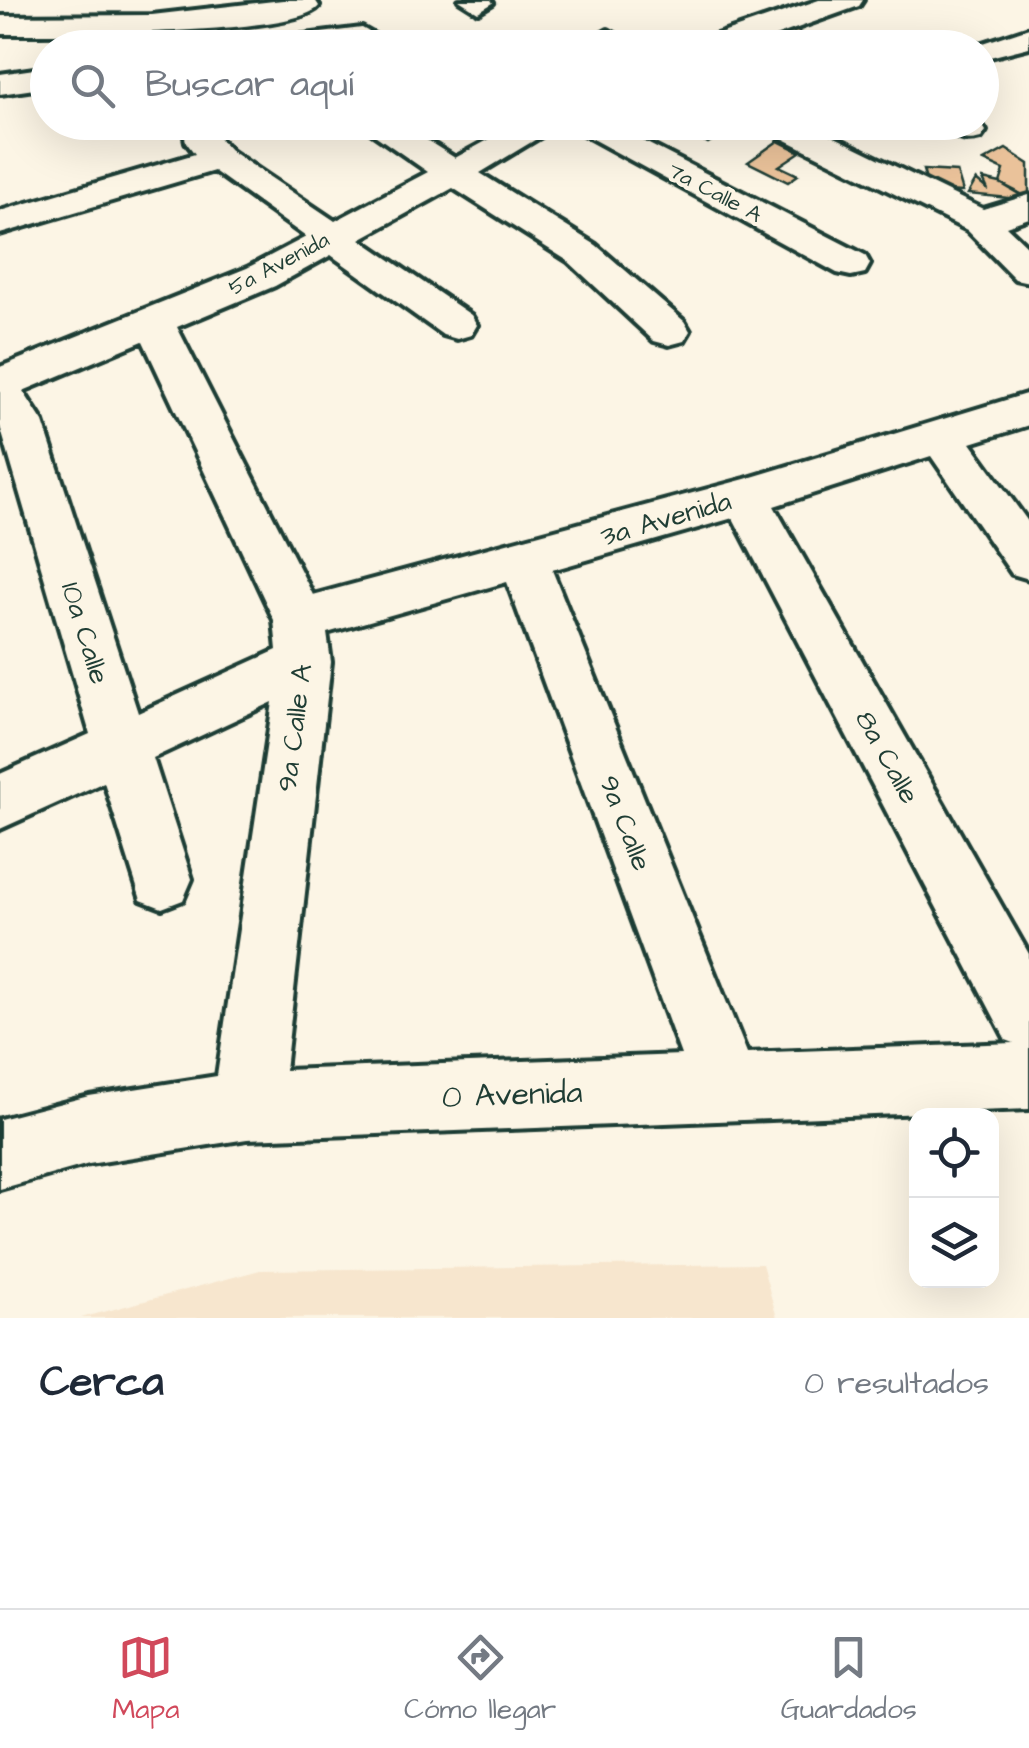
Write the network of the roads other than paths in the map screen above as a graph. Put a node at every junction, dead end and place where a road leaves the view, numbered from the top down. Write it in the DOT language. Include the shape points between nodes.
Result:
graph roads {
  1 [pos="848,0"];
  2 [pos="301,3"];
  3 [pos="144,12"];
  4 [pos="0,26"];
  5 [pos="762,30"];
  6 [pos="1029,37"];
  7 [pos="999,45"];
  8 [pos="30,80"];
  9 [pos="0,84"];
  10 [pos="202,140"];
  11 [pos="402,140"];
  12 [pos="512,140"];
  13 [pos="613,140"];
  14 [pos="813,140"];
  15 [pos="219,158"];
  16 [pos="451,171"];
  17 [pos="1029,206"];
  18 [pos="980,222"];
  19 [pos="0,223"];
  20 [pos="332,236"];
  21 [pos="851,264"];
  22 [pos="1029,270"];
  23 [pos="154,323"];
  24 [pos="457,325"];
  25 [pos="669,331"];
  26 [pos="0,387"];
  27 [pos="1029,409"];
  28 [pos="941,436"];
  29 [pos="744,496"];
  30 [pos="523,558"];
  31 [pos="1029,560"];
  32 [pos="303,641"];
  33 [pos="119,746"];
  34 [pos="0,802"];
  35 [pos="162,879"];
  36 [pos="1029,1017"];
  37 [pos="1029,1076"];
  38 [pos="726,1088"];
  39 [pos="246,1105"];
  40 [pos="0,1154"];
  1 -- 5 [label="street"];
  2 -- 3 [label="street" via="297,10"];
  3 -- 4 [label="street"];
  6 -- 7 [label="street"];
  8 -- 9 [label="street"];
  10 -- 15 [label="street"];
  11 -- 16 [label="street"];
  12 -- 16 [label="street, 5a Avenida"];
  13 -- 21 [label="street, 7a Calle A"];
  14 -- 18 [label="street"];
  15 -- 19 [label="street"];
  15 -- 20 [label="street"];
  16 -- 20 [label="street, 5a Avenida"];
  16 -- 25 [label="street" via="582,253"];
  17 -- 18 [label="street"];
  18 -- 22 [label="street"];
  20 -- 23 [label="street, 5a Avenida"];
  20 -- 24 [label="street"];
  23 -- 26 [label="street, 5a Avenida"];
  23 -- 32 [label="street"];
  26 -- 33 [label="street, 10a Calle" via="21,422"];
  27 -- 28 [label="street, 3a Avenida"];
  28 -- 29 [label="street, 3a Avenida"];
  28 -- 31 [label="street"];
  29 -- 30 [label="street, 3a Avenida"];
  29 -- 36 [label="street, 8a Calle"];
  30 -- 32 [label="street, 3a Avenida"];
  30 -- 38 [label="street, 9a Calle"];
  32 -- 33 [label="street, 3a Avenida"];
  32 -- 39 [label="street, 9a Calle A"];
  33 -- 34 [label="street, 3a Avenida"];
  33 -- 35 [label="street, 10a Calle"];
  37 -- 38 [label="street, 0 Avenida"];
  38 -- 39 [label="street, 0 Avenida"];
  39 -- 40 [label="street, 0 Avenida" via="89,1130"];
}
